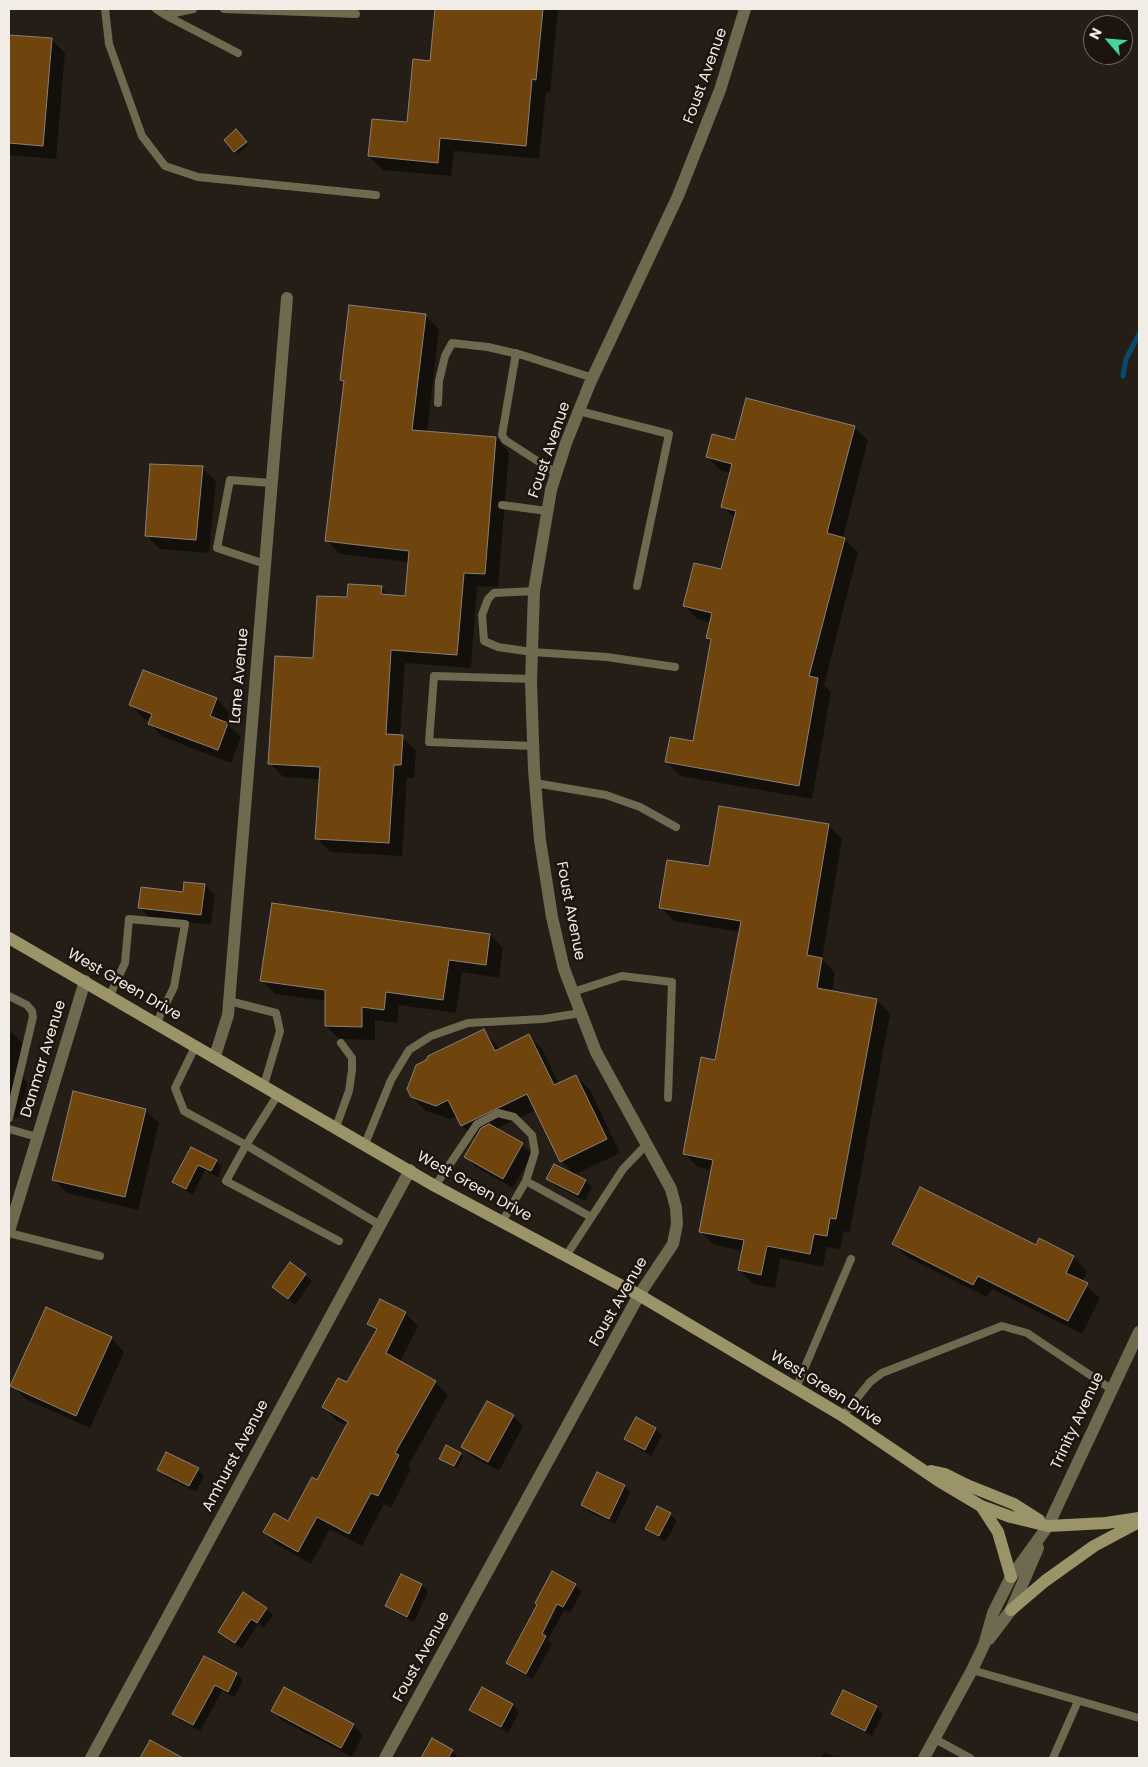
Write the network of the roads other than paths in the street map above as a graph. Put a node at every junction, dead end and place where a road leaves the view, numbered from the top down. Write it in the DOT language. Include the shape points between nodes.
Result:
graph roads {
  1 [pos="105,9"];
  2 [pos="156,9"];
  3 [pos="193,9"];
  4 [pos="224,9"];
  5 [pos="745,9"];
  6 [pos="356,14"];
  7 [pos="165,15"];
  8 [pos="238,53"];
  9 [pos="376,195"];
  10 [pos="287,298"];
  11 [pos="516,353"];
  12 [pos="593,378"];
  13 [pos="438,404"];
  14 [pos="579,411"];
  15 [pos="556,473"];
  16 [pos="272,483"];
  17 [pos="502,505"];
  18 [pos="547,511"];
  19 [pos="265,564"];
  20 [pos="637,586"];
  21 [pos="534,591"];
  22 [pos="532,652"];
  23 [pos="675,667"];
  24 [pos="532,678"];
  25 [pos="533,746"];
  26 [pos="535,783"];
  27 [pos="676,827"];
  28 [pos="9,938"];
  29 [pos="85,981"];
  30 [pos="573,992"];
  31 [pos="110,995"];
  32 [pos="9,996"];
  33 [pos="229,1001"];
  34 [pos="581,1013"];
  35 [pos="157,1022"];
  36 [pos="341,1043"];
  37 [pos="196,1045"];
  38 [pos="215,1056"];
  39 [pos="264,1084"];
  40 [pos="279,1093"];
  41 [pos="668,1098"];
  42 [pos="9,1118"];
  43 [pos="336,1127"];
  44 [pos="9,1129"];
  45 [pos="37,1137"];
  46 [pos="365,1144"];
  47 [pos="647,1144"];
  48 [pos="246,1145"];
  49 [pos="410,1170"];
  50 [pos="526,1181"];
  51 [pos="435,1186"];
  52 [pos="13,1207"];
  53 [pos="591,1217"];
  54 [pos="502,1222"];
  55 [pos="380,1225"];
  56 [pos="9,1232"];
  57 [pos="338,1241"];
  58 [pos="100,1256"];
  59 [pos="566,1256"];
  60 [pos="851,1259"];
  61 [pos="639,1295"];
  62 [pos="1139,1332"];
  63 [pos="796,1388"];
  64 [pos="1111,1389"];
  65 [pos="842,1416"];
  66 [pos="922,1469"];
  67 [pos="981,1506"];
  68 [pos="1139,1518"];
  69 [pos="1139,1522"];
  70 [pos="1048,1526"];
  71 [pos="1011,1577"];
  72 [pos="1011,1610"];
  73 [pos="984,1645"];
  74 [pos="972,1670"];
  75 [pos="1078,1701"];
  76 [pos="1139,1718"];
  77 [pos="935,1739"];
  78 [pos="91,1758"];
  79 [pos="385,1758"];
  80 [pos="924,1758"];
  81 [pos="970,1758"];
  82 [pos="1053,1758"];
  1 -- 9 [label="lane" via="109,44 142,136 165,166 198,177"];
  2 -- 7 [label="lane"];
  3 -- 7 [label="lane"];
  4 -- 6 [label="lane"];
  5 -- 12 [label="street, Foust Avenue" via="720,90 678,196"];
  7 -- 8 [label="lane"];
  10 -- 16 [label="street, Lane Avenue"];
  11 -- 12 [label="lane"];
  11 -- 13 [label="lane" via="452,343 441,373"];
  11 -- 15 [label="lane" via="502,435"];
  12 -- 14 [label="street, Foust Avenue"];
  14 -- 15 [label="street, Foust Avenue"];
  14 -- 20 [label="lane" via="669,434"];
  15 -- 18 [label="street, Foust Avenue"];
  16 -- 19 [label="street, Lane Avenue"];
  16 -- 19 [label="lane" via="230,480 217,548"];
  17 -- 18 [label="lane"];
  18 -- 21 [label="street, Foust Avenue"];
  19 -- 33 [label="street, Lane Avenue"];
  21 -- 22 [label="street, Foust Avenue"];
  21 -- 22 [label="lane" via="494,593 482,615 484,641 498,647"];
  22 -- 23 [label="lane" via="607,657"];
  22 -- 24 [label="street, Foust Avenue"];
  24 -- 25 [label="street, Foust Avenue"];
  24 -- 25 [label="lane" via="434,676 429,742"];
  25 -- 26 [label="street, Foust Avenue"];
  26 -- 27 [label="lane" via="606,794 640,807"];
  26 -- 30 [label="street, Foust Avenue" via="552,917"];
  28 -- 29 [label="main road, West Green Drive"];
  29 -- 31 [label="main road, West Green Drive"];
  29 -- 45 [label="street, Danmar Avenue"];
  30 -- 34 [label="street, Foust Avenue"];
  30 -- 41 [label="lane" via="622,976 672,982"];
  31 -- 35 [label="main road, West Green Drive"];
  31 -- 35 [label="lane" via="124,963 130,919 184,924 174,987"];
  32 -- 42 [label="lane" via="27,1005 33,1017"];
  33 -- 38 [label="street, Lane Avenue"];
  33 -- 39 [label="lane" via="276,1013 280,1032"];
  34 -- 46 [label="lane" via="543,1019 468,1023 431,1036 408,1050 390,1080"];
  34 -- 47 [label="street, Foust Avenue" via="596,1052"];
  35 -- 37 [label="main road, West Green Drive"];
  36 -- 43 [label="lane" via="352,1058 352,1070 349,1090"];
  37 -- 38 [label="main road, West Green Drive"];
  37 -- 48 [label="lane" via="175,1088 184,1111"];
  38 -- 39 [label="main road, West Green Drive"];
  39 -- 40 [label="main road, West Green Drive"];
  40 -- 43 [label="main road, West Green Drive"];
  40 -- 48 [label="lane"];
  43 -- 46 [label="main road, West Green Drive"];
  44 -- 45 [label="lane"];
  45 -- 52 [label="street, Danmar Avenue"];
  46 -- 49 [label="main road, West Green Drive"];
  47 -- 53 [label="lane" via="623,1169"];
  47 -- 61 [label="street, Foust Avenue" via="671,1188 677,1224 673,1244"];
  48 -- 55 [label="lane"];
  48 -- 57 [label="lane" via="226,1181"];
  49 -- 51 [label="main road, West Green Drive"];
  49 -- 55 [label="street, Amhurst Avenue"];
  50 -- 51 [label="lane" via="535,1152 532,1135 514,1117 498,1113 477,1124"];
  50 -- 53 [label="lane"];
  50 -- 54 [label="lane"];
  51 -- 54 [label="main road, West Green Drive"];
  52 -- 56 [label="street, Danmar Avenue"];
  53 -- 59 [label="lane"];
  54 -- 59 [label="main road, West Green Drive"];
  55 -- 78 [label="street, Amhurst Avenue"];
  56 -- 58 [label="lane"];
  59 -- 61 [label="main road, West Green Drive"];
  60 -- 63 [label="lane"];
  61 -- 63 [label="main road, West Green Drive"];
  61 -- 79 [label="street, Foust Avenue"];
  62 -- 64 [label="street, Trinity Avenue"];
  63 -- 65 [label="main road, West Green Drive"];
  64 -- 65 [label="lane" via="1027,1333 1002,1326 882,1373 870,1382"];
  64 -- 70 [label="street, Trinity Avenue"];
  65 -- 66 [label="main road, West Green Drive"];
  66 -- 67 [label="main road, West Green Drive"];
  66 -- 70 [label="main road, West Green Drive" via="945,1474 1014,1504"];
  67 -- 70 [label="main road, West Green Drive"];
  67 -- 71 [label="main road" via="998,1532"];
  68 -- 70 [label="main road, West Green Drive"];
  69 -- 72 [label="main road" via="1094,1546"];
  70 -- 71 [label="street, Trinity Avenue"];
  70 -- 72 [label="street, Trinity Avenue"];
  71 -- 73 [label="street, Trinity Avenue" via="993,1612"];
  72 -- 73 [label="street, Trinity Avenue"];
  73 -- 74 [label="street, Trinity Avenue"];
  74 -- 75 [label="lane"];
  74 -- 77 [label="street, Trinity Avenue"];
  75 -- 76 [label="lane"];
  75 -- 82 [label="lane"];
  77 -- 80 [label="street, Trinity Avenue"];
  77 -- 81 [label="lane"];
}
